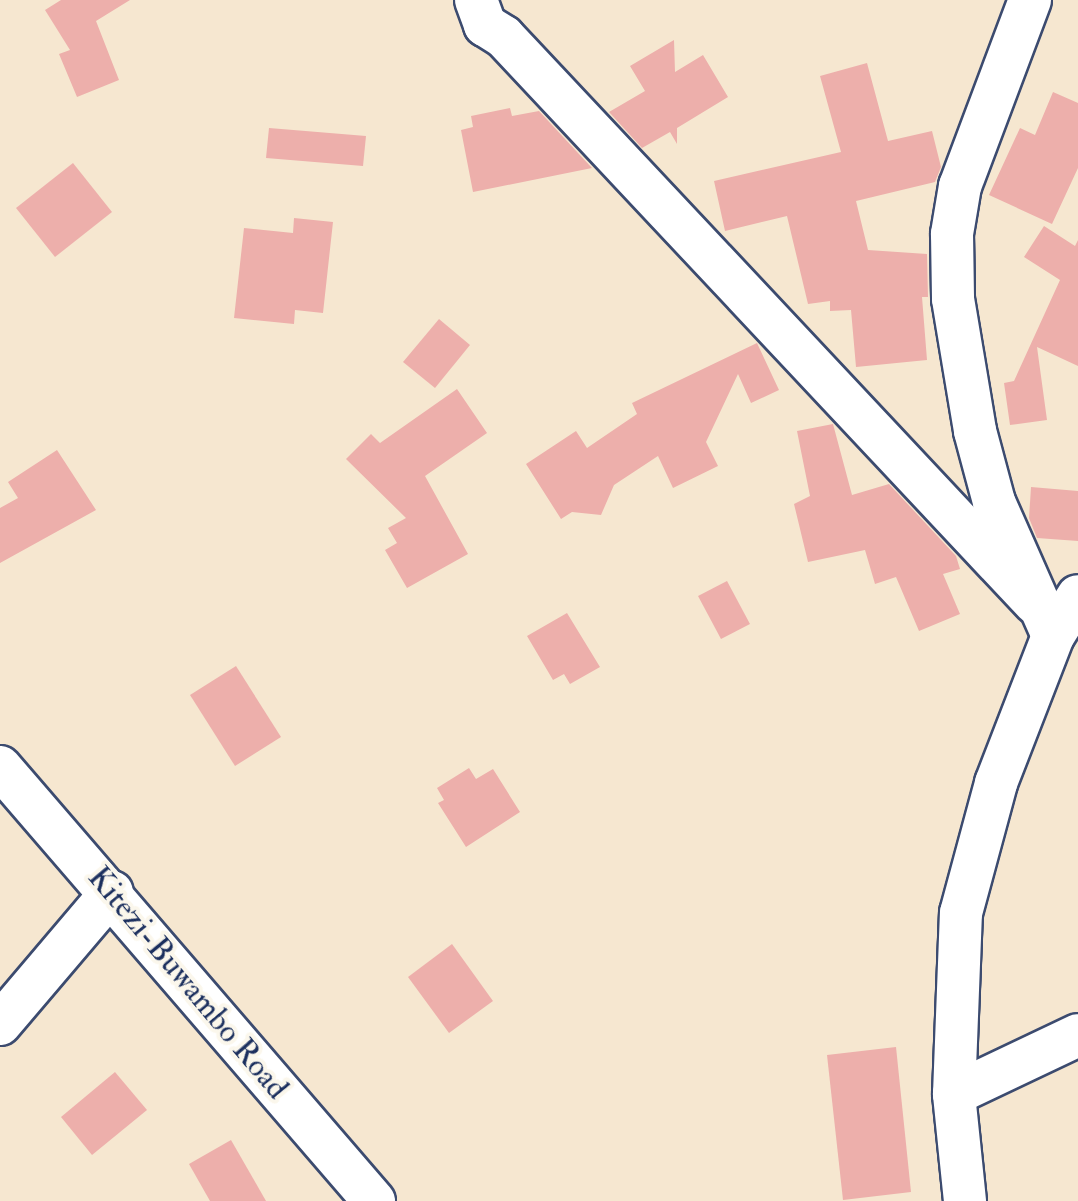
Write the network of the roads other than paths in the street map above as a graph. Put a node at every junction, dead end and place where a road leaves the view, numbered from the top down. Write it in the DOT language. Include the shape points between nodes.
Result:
graph roads {
  1 [pos="476,0"];
  2 [pos="1030,0"];
  3 [pos="1078,596"];
  4 [pos="1044,619"];
  5 [pos="0,767"];
  6 [pos="112,892"];
  7 [pos="0,1024"];
  8 [pos="1078,1035"];
  9 [pos="954,1094"];
  10 [pos="374,1201"];
  11 [pos="965,1201"];
  1 -- 4 [label="street" via="485,25 504,37"];
  2 -- 4 [label="street" via="973,138 952,234 954,299 975,431 994,502"];
  3 -- 4 [label="street"];
  4 -- 9 [label="street" via="961,913"];
  5 -- 6 [label="street, Kitezi-Buwambo Road"];
  6 -- 7 [label="street"];
  6 -- 10 [label="street, Kitezi-Buwambo Road"];
  8 -- 9 [label="street"];
  9 -- 11 [label="street"];
}
